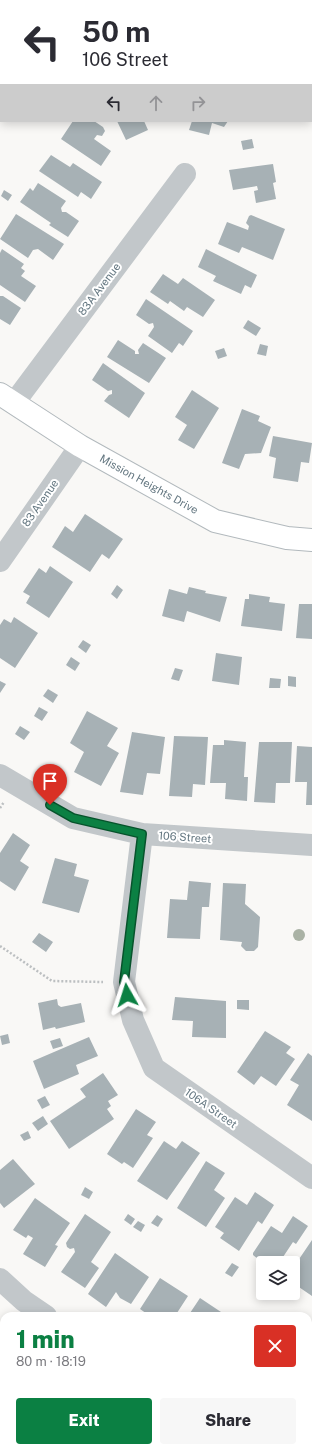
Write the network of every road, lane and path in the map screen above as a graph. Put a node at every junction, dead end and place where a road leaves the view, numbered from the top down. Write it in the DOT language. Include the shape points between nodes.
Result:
graph roads {
  1 [pos="185,174"];
  2 [pos="7,399"];
  3 [pos="80,446"];
  4 [pos="312,540"];
  5 [pos="0,561"];
  6 [pos="0,775"];
  7 [pos="142,834"];
  8 [pos="312,845"];
  9 [pos="0,946"];
  10 [pos="124,982"];
  11 [pos="312,1178"];
  12 [pos="0,1279"];
  13 [pos="40,1312"];
  1 -- 2 [label="street, 83A Avenue"];
  2 -- 3 [label="street, Mission Heights Drive"];
  3 -- 4 [label="street, Mission Heights Drive" via="215,521 287,538"];
  3 -- 5 [label="street, 83 Avenue"];
  6 -- 7 [label="street, 106 Street" via="73,818"];
  7 -- 8 [label="street, 106 Street"];
  7 -- 10 [label="street"];
  9 -- 10 [label="path" via="52,981"];
  10 -- 11 [label="street, 106A Street" via="133,1020 154,1068"];
  12 -- 13 [label="street"];
}
